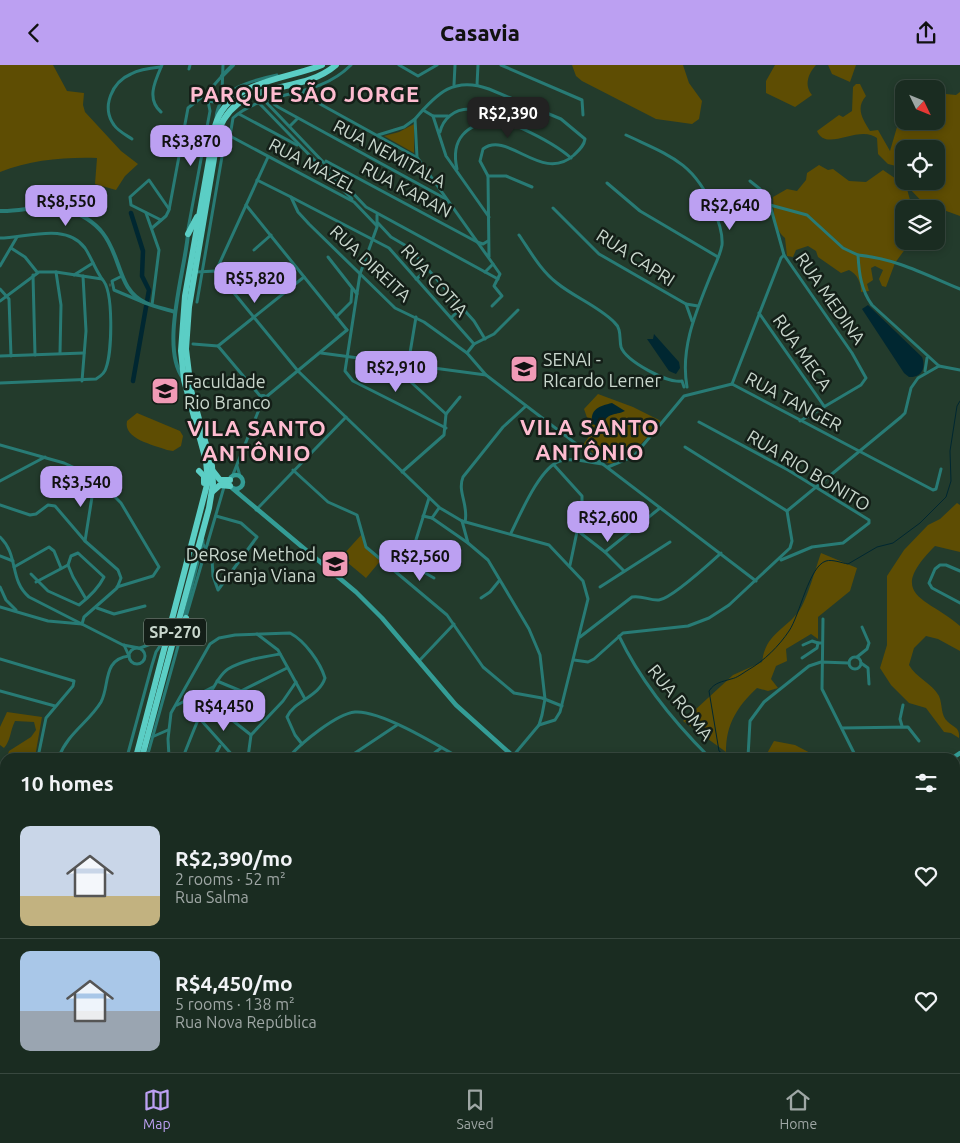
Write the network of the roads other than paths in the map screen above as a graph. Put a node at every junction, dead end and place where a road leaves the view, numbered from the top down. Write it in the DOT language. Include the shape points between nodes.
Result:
graph roads {
  1 [pos="223,65"];
  2 [pos="234,65"];
  3 [pos="322,65"];
  4 [pos="336,65"];
  5 [pos="351,65"];
  6 [pos="399,65"];
  7 [pos="438,65"];
  8 [pos="455,65"];
  9 [pos="478,65"];
  10 [pos="501,65"];
  11 [pos="162,66"];
  12 [pos="315,68"];
  13 [pos="222,76"];
  14 [pos="310,78"];
  15 [pos="293,84"];
  16 [pos="454,85"];
  17 [pos="477,85"];
  18 [pos="304,92"];
  19 [pos="204,96"];
  20 [pos="223,96"];
  21 [pos="274,99"];
  22 [pos="208,101"];
  23 [pos="265,101"];
  24 [pos="218,102"];
  25 [pos="259,103"];
  26 [pos="422,110"];
  27 [pos="161,112"];
  28 [pos="238,114"];
  29 [pos="583,115"];
  30 [pos="433,116"];
  31 [pos="449,116"];
  32 [pos="297,119"];
  33 [pos="416,119"];
  34 [pos="495,119"];
  35 [pos="216,121"];
  36 [pos="290,126"];
  37 [pos="287,133"];
  38 [pos="440,133"];
  39 [pos="230,135"];
  40 [pos="378,135"];
  41 [pos="626,135"];
  42 [pos="284,138"];
  43 [pos="132,139"];
  44 [pos="300,146"];
  45 [pos="268,157"];
  46 [pos="417,157"];
  47 [pos="571,158"];
  48 [pos="323,160"];
  49 [pos="342,169"];
  50 [pos="457,172"];
  51 [pos="488,176"];
  52 [pos="337,177"];
  53 [pos="257,180"];
  54 [pos="750,181"];
  55 [pos="607,183"];
  56 [pos="341,187"];
  57 [pos="438,187"];
  58 [pos="532,187"];
  59 [pos="336,192"];
  60 [pos="434,192"];
  61 [pos="291,197"];
  62 [pos="447,199"];
  63 [pos="354,202"];
  64 [pos="246,205"];
  65 [pos="770,205"];
  66 [pos="553,208"];
  67 [pos="170,210"];
  68 [pos="0,211"];
  69 [pos="200,212"];
  70 [pos="145,213"];
  71 [pos="377,215"];
  72 [pos="489,217"];
  73 [pos="384,218"];
  74 [pos="161,220"];
  75 [pos="379,225"];
  76 [pos="467,227"];
  77 [pos="152,228"];
  78 [pos="188,234"];
  79 [pos="462,234"];
  80 [pos="271,235"];
  81 [pos="519,235"];
  82 [pos="17,237"];
  83 [pos="0,238"];
  84 [pos="371,239"];
  85 [pos="489,241"];
  86 [pos="477,243"];
  87 [pos="11,248"];
  88 [pos="254,250"];
  89 [pos="784,255"];
  90 [pos="858,255"];
  91 [pos="328,257"];
  92 [pos="489,257"];
  93 [pos="718,257"];
  94 [pos="93,263"];
  95 [pos="493,263"];
  96 [pos="0,266"];
  97 [pos="428,270"];
  98 [pos="198,271"];
  99 [pos="216,271"];
  100 [pos="37,272"];
  101 [pos="56,272"];
  102 [pos="485,272"];
  103 [pos="360,274"];
  104 [pos="33,275"];
  105 [pos="74,275"];
  106 [pos="83,277"];
  107 [pos="123,277"];
  108 [pos="304,277"];
  109 [pos="416,279"];
  110 [pos="498,279"];
  111 [pos="108,283"];
  112 [pos="352,288"];
  113 [pos="0,289"];
  114 [pos="960,289"];
  115 [pos="130,290"];
  116 [pos="357,294"];
  117 [pos="7,295"];
  118 [pos="124,296"];
  119 [pos="0,301"];
  120 [pos="197,302"];
  121 [pos="148,304"];
  122 [pos="686,305"];
  123 [pos="492,306"];
  124 [pos="698,306"];
  125 [pos="462,307"];
  126 [pos="518,310"];
  127 [pos="176,311"];
  128 [pos="759,312"];
  129 [pos="254,317"];
  130 [pos="336,317"];
  131 [pos="416,317"];
  132 [pos="450,318"];
  133 [pos="692,321"];
  134 [pos="352,326"];
  135 [pos="346,331"];
  136 [pos="350,336"];
  137 [pos="485,339"];
  138 [pos="193,344"];
  139 [pos="474,344"];
  140 [pos="218,346"];
  141 [pos="84,353"];
  142 [pos="321,353"];
  143 [pos="467,353"];
  144 [pos="60,354"];
  145 [pos="35,355"];
  146 [pos="0,356"];
  147 [pos="11,356"];
  148 [pos="346,356"];
  149 [pos="927,357"];
  150 [pos="388,361"];
  151 [pos="408,365"];
  152 [pos="939,367"];
  153 [pos="298,371"];
  154 [pos="960,371"];
  155 [pos="924,373"];
  156 [pos="486,375"];
  157 [pos="184,380"];
  158 [pos="82,381"];
  159 [pos="0,383"];
  160 [pos="732,384"];
  161 [pos="686,391"];
  162 [pos="261,397"];
  163 [pos="266,397"];
  164 [pos="460,397"];
  165 [pos="262,402"];
  166 [pos="526,405"];
  167 [pos="824,407"];
  168 [pos="446,414"];
  169 [pos="346,417"];
  170 [pos="800,421"];
  171 [pos="699,422"];
  172 [pos="446,428"];
  173 [pos="200,441"];
  174 [pos="0,445"];
  175 [pos="685,447"];
  176 [pos="860,452"];
  177 [pos="45,457"];
  178 [pos="554,465"];
  179 [pos="237,466"];
  180 [pos="605,466"];
  181 [pos="941,469"];
  182 [pos="294,470"];
  183 [pos="213,471"];
  184 [pos="402,472"];
  185 [pos="240,476"];
  186 [pos="95,477"];
  187 [pos="0,481"];
  188 [pos="230,483"];
  189 [pos="240,487"];
  190 [pos="815,488"];
  191 [pos="212,493"];
  192 [pos="241,498"];
  193 [pos="429,498"];
  194 [pos="0,505"];
  195 [pos="206,506"];
  196 [pos="440,508"];
  197 [pos="660,508"];
  198 [pos="256,509"];
  199 [pos="787,511"];
  200 [pos="216,516"];
  201 [pos="423,516"];
  202 [pos="432,518"];
  203 [pos="463,521"];
  204 [pos="578,531"];
  205 [pos="511,533"];
  206 [pos="0,537"];
  207 [pos="85,541"];
  208 [pos="670,542"];
  209 [pos="468,543"];
  210 [pos="203,544"];
  211 [pos="207,551"];
  212 [pos="605,552"];
  213 [pos="721,553"];
  214 [pos="0,556"];
  215 [pos="405,557"];
  216 [pos="58,559"];
  217 [pos="14,561"];
  218 [pos="779,561"];
  219 [pos="68,562"];
  220 [pos="570,565"];
  221 [pos="14,567"];
  222 [pos="61,568"];
  223 [pos="393,570"];
  224 [pos="624,571"];
  225 [pos="960,571"];
  226 [pos="31,574"];
  227 [pos="434,578"];
  228 [pos="500,580"];
  229 [pos="756,581"];
  230 [pos="36,582"];
  231 [pos="502,585"];
  232 [pos="496,586"];
  233 [pos="0,587"];
  234 [pos="117,587"];
  235 [pos="600,587"];
  236 [pos="2,595"];
  237 [pos="481,598"];
  238 [pos="86,599"];
  239 [pos="960,603"];
  240 [pos="145,606"];
  241 [pos="0,607"];
  242 [pos="97,608"];
  243 [pos="18,612"];
  244 [pos="185,618"];
  245 [pos="823,619"];
  246 [pos="82,624"];
  247 [pos="454,624"];
  248 [pos="862,627"];
  249 [pos="170,630"];
  250 [pos="257,634"];
  251 [pos="619,636"];
  252 [pos="579,638"];
  253 [pos="163,640"];
  254 [pos="173,641"];
  255 [pos="820,643"];
  256 [pos="123,645"];
  257 [pos="802,645"];
  258 [pos="139,648"];
  259 [pos="280,654"];
  260 [pos="129,656"];
  261 [pos="857,657"];
  262 [pos="802,658"];
  263 [pos="0,659"];
  264 [pos="574,660"];
  265 [pos="419,661"];
  266 [pos="821,662"];
  267 [pos="143,663"];
  268 [pos="849,663"];
  269 [pos="861,663"];
  270 [pos="287,667"];
  271 [pos="151,670"];
  272 [pos="217,681"];
  273 [pos="296,682"];
  274 [pos="869,683"];
  275 [pos="214,686"];
  276 [pos="0,691"];
  277 [pos="241,691"];
  278 [pos="245,697"];
  279 [pos="305,699"];
  280 [pos="545,699"];
  281 [pos="208,701"];
  282 [pos="903,705"];
  283 [pos="175,706"];
  284 [pos="562,706"];
  285 [pos="55,707"];
  286 [pos="200,719"];
  287 [pos="397,725"];
  288 [pos="539,725"];
  289 [pos="902,726"];
  290 [pos="842,728"];
  291 [pos="154,729"];
  292 [pos="168,729"];
  293 [pos="161,733"];
  294 [pos="251,735"];
  295 [pos="152,737"];
  296 [pos="168,739"];
  297 [pos="919,741"];
  298 [pos="302,744"];
  299 [pos="220,746"];
  300 [pos="441,748"];
  301 [pos="356,752"];
  302 [pos="39,753"];
  303 [pos="61,753"];
  304 [pos="128,753"];
  305 [pos="137,753"];
  306 [pos="143,753"];
  307 [pos="149,753"];
  308 [pos="169,753"];
  309 [pos="185,753"];
  310 [pos="216,753"];
  311 [pos="230,753"];
  312 [pos="249,753"];
  313 [pos="294,753"];
  314 [pos="434,753"];
  315 [pos="450,753"];
  316 [pos="509,753"];
  317 [pos="516,753"];
  318 [pos="706,753"];
  319 [pos="748,753"];
  320 [pos="854,753"];
  1 -- 13 [label="street"];
  2 -- 13 [label="street"];
  3 -- 12 [label="highway, SP-270"];
  4 -- 14 [label="highway, SP-270"];
  5 -- 18 [label="street" via="337,79"];
  6 -- 7 [label="street" via="421,75"];
  8 -- 16 [label="street"];
  9 -- 17 [label="street"];
  10 -- 29 [label="street" via="583,102"];
  11 -- 27 [label="street" via="152,99"];
  11 -- 43 [label="street" via="130,74 110,93 110,120"];
  12 -- 20 [label="street" via="246,84"];
  12 -- 35 [label="highway, SP-270" via="239,93"];
  13 -- 19 [label="street"];
  13 -- 20 [label="street"];
  14 -- 15 [label="highway, SP-270"];
  14 -- 18 [label="street"];
  15 -- 18 [label="street"];
  15 -- 98 [label="highway, SP-270" via="245,97 223,119 218,132"];
  16 -- 17 [label="street"];
  16 -- 26 [label="street" via="435,96"];
  17 -- 47 [label="street" via="561,119 584,137 584,145"];
  18 -- 21 [label="street"];
  18 -- 40 [label="street"];
  19 -- 22 [label="street"];
  19 -- 67 [label="street" via="187,111"];
  20 -- 24 [label="street"];
  21 -- 23 [label="street"];
  21 -- 32 [label="street, RUA NEMITALA" via="275,106"];
  22 -- 24 [label="street"];
  22 -- 78 [label="street" via="209,116"];
  23 -- 25 [label="street"];
  23 -- 36 [label="street"];
  24 -- 35 [label="street"];
  25 -- 28 [label="street"];
  25 -- 37 [label="street"];
  26 -- 30 [label="street"];
  26 -- 33 [label="street"];
  28 -- 39 [label="street" via="232,121"];
  28 -- 42 [label="street"];
  30 -- 31 [label="street"];
  30 -- 38 [label="street"];
  31 -- 34 [label="street" via="469,109"];
  31 -- 38 [label="street"];
  32 -- 36 [label="street"];
  32 -- 60 [label="street, RUA NEMITALA"];
  33 -- 40 [label="street" via="404,127"];
  33 -- 46 [label="street"];
  34 -- 47 [label="street" via="552,143"];
  34 -- 50 [label="street" via="475,124 462,135 455,154"];
  35 -- 69 [label="highway, SP-270"];
  36 -- 48 [label="street"];
  37 -- 42 [label="street"];
  37 -- 44 [label="street"];
  38 -- 50 [label="street" via="444,152"];
  39 -- 45 [label="street, RUA MAZEL"];
  39 -- 98 [label="street" via="226,139"];
  40 -- 46 [label="street"];
  41 -- 93 [label="street" via="667,155 694,174 717,216 722,242"];
  42 -- 44 [label="street"];
  44 -- 56 [label="street"];
  45 -- 53 [label="street"];
  45 -- 59 [label="street, RUA MAZEL"];
  46 -- 57 [label="street"];
  47 -- 51 [label="street" via="549,164 499,145 489,145 480,155"];
  48 -- 49 [label="street, RUA KARAN"];
  48 -- 52 [label="street"];
  49 -- 52 [label="street"];
  49 -- 79 [label="street, RUA KARAN"];
  50 -- 72 [label="street"];
  51 -- 58 [label="street" via="506,176"];
  51 -- 72 [label="street"];
  52 -- 71 [label="street"];
  53 -- 61 [label="street"];
  53 -- 64 [label="street"];
  54 -- 65 [label="street" via="760,189"];
  55 -- 93 [label="street" via="640,211"];
  56 -- 59 [label="street"];
  56 -- 63 [label="street"];
  57 -- 60 [label="street"];
  57 -- 62 [label="street"];
  59 -- 63 [label="street, RUA MAZEL"];
  60 -- 62 [label="street, RUA NEMITALA"];
  61 -- 84 [label="street, RUA COTIA"];
  61 -- 103 [label="street, RUA DIREITA" via="298,212"];
  62 -- 76 [label="street"];
  63 -- 75 [label="street, RUA MAZEL"];
  64 -- 80 [label="street"];
  64 -- 99 [label="street"];
  65 -- 89 [label="street, RUA MEDINA"];
  65 -- 90 [label="street, RUA MEDINA" via="807,215 843,248"];
  66 -- 122 [label="street, RUA CAPRI" via="599,254"];
  67 -- 70 [label="street" via="147,180 128,200"];
  67 -- 74 [label="street"];
  68 -- 107 [label="street" via="57,208 85,218 104,233"];
  69 -- 78 [label="highway"];
  69 -- 157 [label="highway, SP-270" via="182,329"];
  70 -- 74 [label="street"];
  70 -- 77 [label="street"];
  71 -- 73 [label="street"];
  71 -- 75 [label="street"];
  72 -- 85 [label="street"];
  73 -- 75 [label="street"];
  73 -- 102 [label="street"];
  74 -- 77 [label="street"];
  75 -- 84 [label="street"];
  75 -- 97 [label="street, RUA MAZEL" via="408,247"];
  76 -- 79 [label="street"];
  76 -- 86 [label="street"];
  77 -- 121 [label="street" via="160,252"];
  78 -- 127 [label="street"];
  79 -- 86 [label="street, RUA KARAN"];
  80 -- 88 [label="street"];
  80 -- 108 [label="street"];
  81 -- 161 [label="street" via="554,281 613,321 621,336 621,346 630,358 670,381 682,381"];
  82 -- 83 [label="street"];
  82 -- 87 [label="street"];
  82 -- 94 [label="street" via="52,233 69,237 84,247"];
  84 -- 103 [label="street"];
  84 -- 109 [label="street, RUA COTIA" via="389,248"];
  85 -- 86 [label="street"];
  85 -- 92 [label="street"];
  86 -- 92 [label="street"];
  87 -- 96 [label="street"];
  87 -- 100 [label="street" via="25,257"];
  89 -- 128 [label="street, RUA TANGER"];
  89 -- 167 [label="street, RUA MEDINA" via="865,374 865,382"];
  90 -- 114 [label="street" via="878,257 912,268"];
  90 -- 149 [label="street, RUA MEDINA" via="865,293 872,305"];
  91 -- 112 [label="street"];
  92 -- 95 [label="street"];
  93 -- 124 [label="street"];
  94 -- 105 [label="street"];
  94 -- 111 [label="street"];
  95 -- 102 [label="street"];
  95 -- 110 [label="street" via="500,274"];
  97 -- 109 [label="street"];
  97 -- 125 [label="street, RUA MAZEL"];
  98 -- 99 [label="street"];
  98 -- 120 [label="street"];
  98 -- 183 [label="highway, SP-270" via="189,307 186,357 191,390"];
  99 -- 129 [label="street"];
  100 -- 101 [label="street"];
  100 -- 104 [label="street"];
  101 -- 105 [label="street"];
  101 -- 144 [label="street" via="61,305"];
  102 -- 110 [label="street"];
  103 -- 116 [label="street"];
  103 -- 131 [label="street, RUA DIREITA" via="400,312"];
  104 -- 117 [label="street"];
  104 -- 145 [label="street"];
  105 -- 106 [label="street"];
  106 -- 111 [label="street"];
  106 -- 141 [label="street"];
  107 -- 111 [label="street"];
  107 -- 115 [label="street"];
  108 -- 129 [label="street"];
  108 -- 130 [label="street"];
  109 -- 132 [label="street, RUA COTIA"];
  110 -- 123 [label="street" via="494,286 502,296"];
  111 -- 118 [label="street"];
  111 -- 158 [label="street" via="110,333 107,367 100,377"];
  112 -- 116 [label="street"];
  112 -- 130 [label="street" via="351,302"];
  113 -- 117 [label="street"];
  115 -- 118 [label="street"];
  115 -- 121 [label="street"];
  116 -- 134 [label="street"];
  117 -- 119 [label="street"];
  117 -- 147 [label="street"];
  118 -- 121 [label="street"];
  121 -- 127 [label="street"];
  122 -- 124 [label="street"];
  122 -- 133 [label="street"];
  124 -- 133 [label="street"];
  125 -- 132 [label="street"];
  125 -- 137 [label="street, RUA MAZEL"];
  126 -- 137 [label="street"];
  127 -- 157 [label="street" via="174,355"];
  128 -- 160 [label="street, RUA TANGER"];
  128 -- 167 [label="street, RUA MECA"];
  129 -- 140 [label="street"];
  129 -- 153 [label="street"];
  130 -- 135 [label="street"];
  131 -- 143 [label="street, RUA DIREITA"];
  131 -- 151 [label="street"];
  132 -- 139 [label="street, RUA COTIA"];
  133 -- 161 [label="street" via="688,337"];
  134 -- 135 [label="street"];
  134 -- 136 [label="street"];
  135 -- 136 [label="street"];
  135 -- 142 [label="street"];
  136 -- 148 [label="street"];
  137 -- 139 [label="street"];
  138 -- 140 [label="street"];
  139 -- 143 [label="street"];
  140 -- 162 [label="street"];
  141 -- 144 [label="street"];
  141 -- 158 [label="street"];
  142 -- 148 [label="street"];
  142 -- 153 [label="street"];
  143 -- 156 [label="street, RUA DIREITA"];
  144 -- 145 [label="street"];
  145 -- 147 [label="street"];
  146 -- 147 [label="street"];
  148 -- 150 [label="street"];
  148 -- 172 [label="street" via="345,371 353,381"];
  149 -- 152 [label="street"];
  149 -- 155 [label="street"];
  150 -- 151 [label="street"];
  150 -- 168 [label="street"];
  151 -- 156 [label="street"];
  152 -- 154 [label="street"];
  152 -- 155 [label="street"];
  153 -- 163 [label="street"];
  153 -- 169 [label="street"];
  155 -- 176 [label="street" via="913,383 905,413"];
  156 -- 166 [label="street, RUA DIREITA"];
  157 -- 173 [label="highway, SP-270"];
  158 -- 159 [label="street"];
  160 -- 161 [label="street"];
  160 -- 170 [label="street, RUA TANGER"];
  161 -- 180 [label="street" via="634,456 614,466"];
  162 -- 163 [label="street"];
  162 -- 165 [label="street"];
  163 -- 165 [label="street"];
  164 -- 168 [label="street"];
  165 -- 179 [label="street"];
  166 -- 180 [label="street, RUA DIREITA"];
  166 -- 203 [label="street" via="503,427 463,477 461,484 467,505"];
  167 -- 170 [label="street, RUA MEDINA"];
  168 -- 172 [label="street"];
  169 -- 182 [label="street"];
  169 -- 184 [label="street"];
  170 -- 176 [label="street, RUA TANGER"];
  171 -- 190 [label="street, RUA RIO BONITO"];
  172 -- 184 [label="street" via="444,435"];
  173 -- 195 [label="highway, SP-270" via="208,475"];
  173 -- 195 [label="highway"];
  174 -- 177 [label="street"];
  175 -- 199 [label="street"];
  176 -- 181 [label="street, RUA TANGER" via="933,490"];
  176 -- 190 [label="street"];
  177 -- 186 [label="street"];
  177 -- 187 [label="street"];
  178 -- 180 [label="street" via="572,460"];
  178 -- 204 [label="street" via="582,496"];
  178 -- 205 [label="street" via="535,488"];
  179 -- 185 [label="street"];
  179 -- 188 [label="street"];
  180 -- 197 [label="street, RUA DIREITA"];
  182 -- 198 [label="street"];
  182 -- 223 [label="street" via="328,501 357,515 364,545"];
  183 -- 188 [label="highway" via="220,480"];
  183 -- 191 [label="highway, SP-270"];
  184 -- 193 [label="street"];
  185 -- 188 [label="main road"];
  185 -- 189 [label="main road" via="243,482"];
  186 -- 207 [label="street"];
  186 -- 234 [label="street" via="121,503 159,567 153,576"];
  188 -- 189 [label="main road"];
  188 -- 191 [label="highway" via="218,486"];
  188 -- 192 [label="main road"];
  188 -- 200 [label="street"];
  189 -- 192 [label="main road"];
  190 -- 199 [label="street"];
  190 -- 218 [label="street, RUA RIO BONITO" via="869,523 843,543 807,548"];
  191 -- 195 [label="highway, SP-270"];
  192 -- 198 [label="main road"];
  193 -- 196 [label="street"];
  193 -- 201 [label="street"];
  194 -- 207 [label="street" via="30,515 48,505 55,506"];
  195 -- 210 [label="street"];
  195 -- 249 [label="highway, SP-270"];
  195 -- 254 [label="highway, SP-270"];
  196 -- 202 [label="street"];
  196 -- 203 [label="street"];
  197 -- 212 [label="street"];
  197 -- 213 [label="street, RUA DIREITA"];
  198 -- 265 [label="main road" via="356,593"];
  199 -- 218 [label="street" via="792,545"];
  200 -- 211 [label="street"];
  200 -- 211 [label="street" via="244,524 258,538 218,590 212,557"];
  201 -- 202 [label="street"];
  201 -- 215 [label="street" via="415,543"];
  202 -- 209 [label="street"];
  203 -- 205 [label="street"];
  203 -- 209 [label="street"];
  204 -- 212 [label="street"];
  204 -- 220 [label="street"];
  205 -- 220 [label="street" via="549,545"];
  206 -- 217 [label="street"];
  207 -- 234 [label="street" via="118,570 121,582"];
  208 -- 224 [label="street"];
  209 -- 228 [label="street" via="488,560"];
  210 -- 211 [label="street"];
  210 -- 244 [label="street"];
  211 -- 244 [label="street"];
  212 -- 224 [label="street"];
  213 -- 229 [label="street, RUA DIREITA"];
  213 -- 252 [label="street" via="668,596 659,600 632,597"];
  214 -- 217 [label="street"];
  215 -- 223 [label="street"];
  215 -- 227 [label="street"];
  216 -- 219 [label="street"];
  216 -- 221 [label="street" via="49,547"];
  216 -- 222 [label="street"];
  217 -- 221 [label="street"];
  218 -- 229 [label="street"];
  219 -- 222 [label="street"];
  219 -- 238 [label="street" via="72,577"];
  219 -- 238 [label="street" via="73,554 80,554 104,577"];
  220 -- 252 [label="street" via="583,581 588,599"];
  221 -- 246 [label="street" via="19,587 29,597"];
  222 -- 230 [label="street"];
  223 -- 247 [label="street"];
  224 -- 235 [label="street"];
  225 -- 239 [label="street" via="940,565 929,583 932,588"];
  226 -- 230 [label="street"];
  228 -- 231 [label="street"];
  228 -- 232 [label="street"];
  229 -- 251 [label="street" via="729,605 698,623 631,631"];
  230 -- 238 [label="street" via="75,605"];
  231 -- 232 [label="street"];
  231 -- 280 [label="street" via="537,647"];
  232 -- 237 [label="street"];
  233 -- 236 [label="street"];
  234 -- 242 [label="street"];
  236 -- 243 [label="street"];
  240 -- 242 [label="street" via="114,614"];
  241 -- 243 [label="street"];
  242 -- 246 [label="street" via="84,617"];
  243 -- 246 [label="street" via="48,621"];
  244 -- 254 [label="highway"];
  244 -- 291 [label="street"];
  245 -- 255 [label="street"];
  246 -- 256 [label="street"];
  247 -- 265 [label="street"];
  247 -- 280 [label="street" via="478,661 505,688 520,695"];
  248 -- 261 [label="street" via="869,643"];
  249 -- 253 [label="street"];
  249 -- 305 [label="highway, SP-270"];
  250 -- 259 [label="street" via="273,644"];
  250 -- 279 [label="street" via="287,632 306,646 325,678 318,689"];
  250 -- 283 [label="street" via="235,635 214,641 200,659"];
  251 -- 264 [label="street" via="594,659 588,662"];
  251 -- 318 [label="street, RUA ROMA" via="649,688"];
  252 -- 264 [label="street"];
  253 -- 258 [label="street"];
  253 -- 271 [label="street"];
  254 -- 306 [label="highway, SP-270"];
  255 -- 257 [label="street" via="812,641"];
  255 -- 262 [label="street"];
  255 -- 266 [label="street"];
  256 -- 258 [label="street"];
  256 -- 260 [label="street"];
  258 -- 260 [label="street" via="131,651"];
  258 -- 267 [label="street" via="146,655"];
  259 -- 270 [label="street"];
  259 -- 272 [label="street" via="234,665"];
  260 -- 267 [label="street" via="132,663"];
  260 -- 303 [label="street" via="118,660 108,672 100,703 67,741"];
  261 -- 268 [label="street" via="851,658"];
  261 -- 269 [label="street"];
  263 -- 285 [label="street" via="71,679 75,683"];
  264 -- 284 [label="street"];
  265 -- 316 [label="main road" via="456,705"];
  266 -- 268 [label="street"];
  266 -- 290 [label="street" via="822,689"];
  266 -- 319 [label="street" via="799,672 752,715 748,728"];
  267 -- 271 [label="street"];
  268 -- 269 [label="street" via="854,669"];
  269 -- 274 [label="street" via="868,668"];
  270 -- 273 [label="street"];
  270 -- 277 [label="street"];
  271 -- 304 [label="street"];
  272 -- 275 [label="street"];
  272 -- 277 [label="street"];
  273 -- 279 [label="street"];
  273 -- 294 [label="street"];
  275 -- 281 [label="street"];
  275 -- 283 [label="street"];
  276 -- 285 [label="street"];
  277 -- 278 [label="street"];
  279 -- 298 [label="street" via="287,717"];
  280 -- 284 [label="street"];
  280 -- 288 [label="street"];
  281 -- 286 [label="street"];
  281 -- 294 [label="street"];
  282 -- 289 [label="street"];
  283 -- 292 [label="street"];
  284 -- 288 [label="street" via="556,720"];
  285 -- 302 [label="street" via="44,721"];
  286 -- 309 [label="street"];
  286 -- 311 [label="street"];
  287 -- 298 [label="street" via="366,713 351,713"];
  287 -- 300 [label="street"];
  287 -- 301 [label="street"];
  288 -- 317 [label="street"];
  289 -- 290 [label="street"];
  289 -- 297 [label="street" via="910,728"];
  290 -- 320 [label="street"];
  291 -- 293 [label="street"];
  291 -- 295 [label="street"];
  292 -- 293 [label="street"];
  292 -- 296 [label="street"];
  293 -- 295 [label="street"];
  293 -- 296 [label="street"];
  294 -- 312 [label="street"];
  295 -- 307 [label="street"];
  296 -- 308 [label="street"];
  298 -- 313 [label="street"];
  299 -- 310 [label="street"];
  300 -- 314 [label="street"];
  300 -- 315 [label="street"];
}
